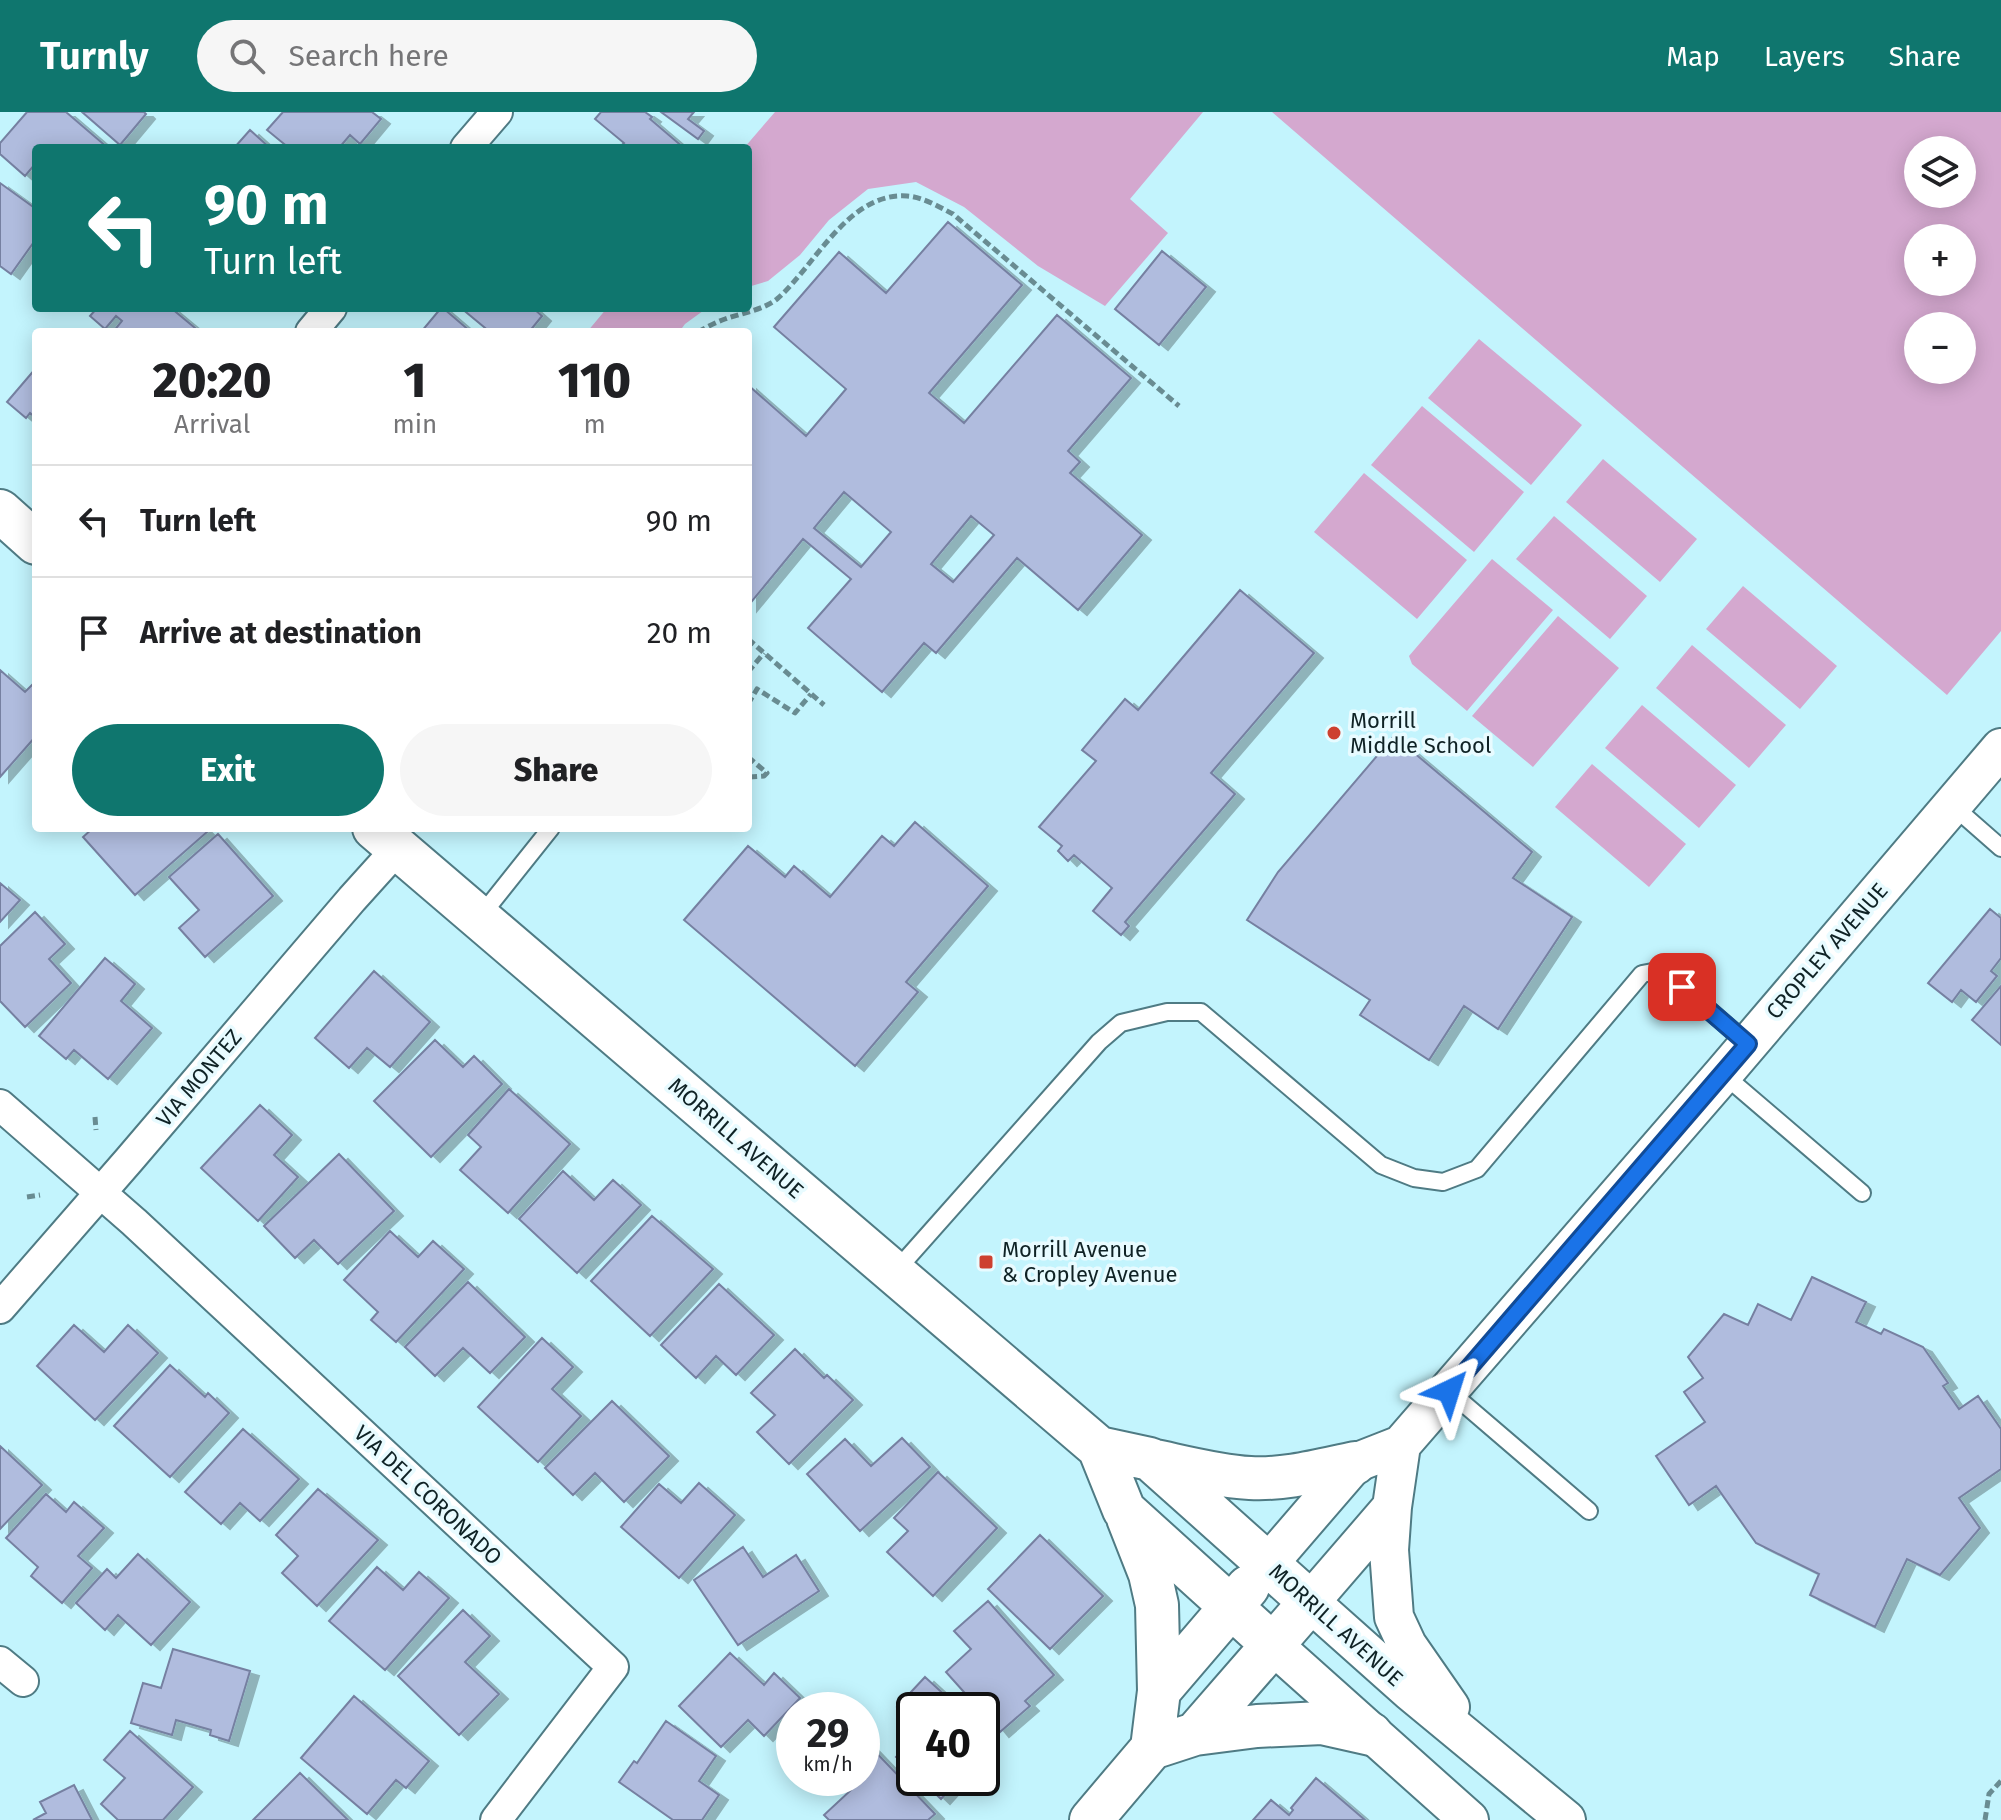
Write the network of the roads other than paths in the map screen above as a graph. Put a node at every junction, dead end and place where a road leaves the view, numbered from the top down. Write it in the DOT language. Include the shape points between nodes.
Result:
graph roads {
  1 [pos="497,112"];
  2 [pos="469,144"];
  3 [pos="328,312"];
  4 [pos="314,328"];
  5 [pos="0,511"];
  6 [pos="32,539"];
  7 [pos="2001,748"];
  8 [pos="1952,805"];
  9 [pos="548,832"];
  10 [pos="386,838"];
  11 [pos="2001,848"];
  12 [pos="479,918"];
  13 [pos="1748,1044"];
  14 [pos="1723,1074"];
  15 [pos="0,1105"];
  16 [pos="101,1192"];
  17 [pos="1862,1193"];
  18 [pos="894,1273"];
  19 [pos="0,1308"];
  20 [pos="1449,1391"];
  21 [pos="1401,1445"];
  22 [pos="1099,1448"];
  23 [pos="1150,1459"];
  24 [pos="1355,1463"];
  25 [pos="1392,1507"];
  26 [pos="1124,1510"];
  27 [pos="1589,1511"];
  28 [pos="1268,1564"];
  29 [pos="1310,1602"];
  30 [pos="1231,1606"];
  31 [pos="1273,1645"];
  32 [pos="1159,1691"];
  33 [pos="1195,1734"];
  34 [pos="1371,1734"];
  35 [pos="1152,1748"];
  36 [pos="1479,1749"];
  37 [pos="496,1820"];
  38 [pos="1091,1820"];
  39 [pos="1469,1820"];
  40 [pos="1566,1820"];
  1 -- 2 [label="street"];
  3 -- 4 [label="street"];
  5 -- 6 [label="main road"];
  7 -- 8 [label="street, CROPLEY AVENUE"];
  8 -- 11 [label="lane"];
  8 -- 13 [label="street, CROPLEY AVENUE"];
  9 -- 12 [label="lane"];
  10 -- 12 [label="main road, MORRILL AVENUE"];
  10 -- 16 [label="street, VIA MONTEZ" via="352,899"];
  12 -- 18 [label="main road, MORRILL AVENUE"];
  13 -- 14 [label="street, CROPLEY AVENUE"];
  13 -- 18 [label="lane" via="1663,970 1642,974 1477,1169 1443,1182 1381,1165 1201,1012 1167,1012 1121,1023"];
  14 -- 17 [label="lane"];
  14 -- 20 [label="street, CROPLEY AVENUE"];
  15 -- 16 [label="street"];
  16 -- 19 [label="street, VIA MONTEZ"];
  16 -- 37 [label="street, VIA DEL CORONADO" via="613,1667"];
  18 -- 22 [label="main road, MORRILL AVENUE"];
  20 -- 21 [label="street, CROPLEY AVENUE"];
  20 -- 27 [label="lane"];
  21 -- 24 [label="street, CROPLEY AVENUE"];
  21 -- 25 [label="street"];
  22 -- 23 [label="main road, MORRILL AVENUE"];
  22 -- 26 [label="main road, MORRILL AVENUE"];
  23 -- 24 [label="main road" via="1253,1478"];
  23 -- 28 [label="main road, MORRILL AVENUE"];
  24 -- 28 [label="street, CROPLEY AVENUE"];
  25 -- 29 [label="street"];
  25 -- 36 [label="street" via="1394,1617 1407,1645"];
  26 -- 30 [label="main road, MORRILL AVENUE"];
  26 -- 32 [label="main road" via="1157,1605"];
  28 -- 29 [label="main road, MORRILL AVENUE"];
  28 -- 30 [label="main road, CROPLEY AVENUE"];
  29 -- 31 [label="main road"];
  29 -- 36 [label="street, MORRILL AVENUE"];
  30 -- 31 [label="main road, MORRILL AVENUE"];
  30 -- 32 [label="main road, CROPLEY AVENUE"];
  31 -- 33 [label="main road"];
  31 -- 34 [label="street, MORRILL AVENUE"];
  32 -- 35 [label="main road"];
  33 -- 34 [label="main road" via="1322,1723"];
  33 -- 35 [label="main road"];
  34 -- 39 [label="street, MORRILL AVENUE"];
  35 -- 38 [label="main road"];
  36 -- 40 [label="street, MORRILL AVENUE"];
}
